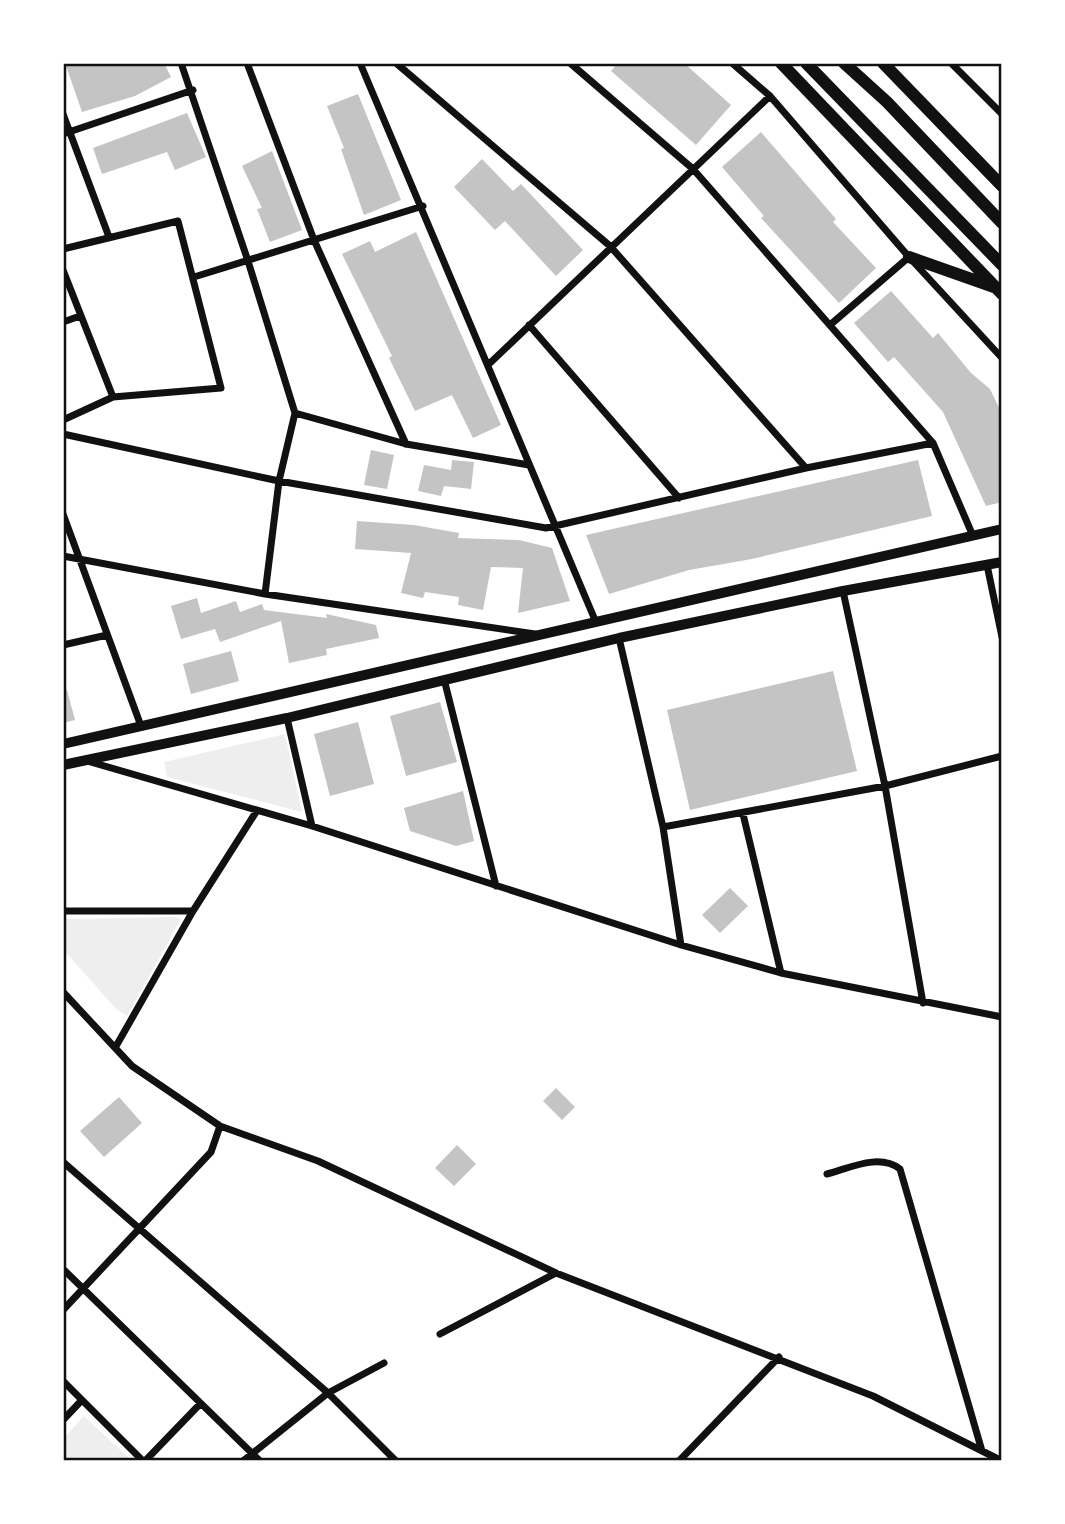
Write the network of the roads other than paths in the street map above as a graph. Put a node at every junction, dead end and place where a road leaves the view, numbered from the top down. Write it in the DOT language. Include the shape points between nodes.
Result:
graph roads {
  1 [pos="181,63"];
  2 [pos="247,63"];
  3 [pos="360,63"];
  4 [pos="396,63"];
  5 [pos="570,63"];
  6 [pos="732,63"];
  7 [pos="781,63"];
  8 [pos="806,63"];
  9 [pos="844,63"];
  10 [pos="883,63"];
  11 [pos="951,63"];
  12 [pos="193,90"];
  13 [pos="770,96"];
  14 [pos="63,114"];
  15 [pos="1002,114"];
  16 [pos="66,133"];
  17 [pos="693,169"];
  18 [pos="1002,186"];
  19 [pos="423,206"];
  20 [pos="1002,223"];
  21 [pos="109,237"];
  22 [pos="314,240"];
  23 [pos="610,246"];
  24 [pos="63,249"];
  25 [pos="908,257"];
  26 [pos="248,261"];
  27 [pos="1002,265"];
  28 [pos="63,270"];
  29 [pos="194,276"];
  30 [pos="999,291"];
  31 [pos="80,316"];
  32 [pos="63,322"];
  33 [pos="528,325"];
  34 [pos="830,325"];
  35 [pos="1002,358"];
  36 [pos="489,364"];
  37 [pos="113,397"];
  38 [pos="295,413"];
  39 [pos="63,420"];
  40 [pos="63,434"];
  41 [pos="933,443"];
  42 [pos="406,444"];
  43 [pos="529,465"];
  44 [pos="806,468"];
  45 [pos="279,481"];
  46 [pos="679,498"];
  47 [pos="63,514"];
  48 [pos="558,526"];
  49 [pos="1002,529"];
  50 [pos="973,536"];
  51 [pos="63,556"];
  52 [pos="77,558"];
  53 [pos="1002,562"];
  54 [pos="987,565"];
  55 [pos="843,590"];
  56 [pos="265,594"];
  57 [pos="614,616"];
  58 [pos="596,620"];
  59 [pos="539,634"];
  60 [pos="107,635"];
  61 [pos="1002,637"];
  62 [pos="619,638"];
  63 [pos="601,642"];
  64 [pos="63,645"];
  65 [pos="444,679"];
  66 [pos="286,718"];
  67 [pos="141,726"];
  68 [pos="63,744"];
  69 [pos="1001,756"];
  70 [pos="83,760"];
  71 [pos="63,765"];
  72 [pos="1002,766"];
  73 [pos="885,786"];
  74 [pos="256,812"];
  75 [pos="743,814"];
  76 [pos="312,826"];
  77 [pos="663,827"];
  78 [pos="496,886"];
  79 [pos="63,911"];
  80 [pos="193,911"];
  81 [pos="681,945"];
  82 [pos="781,973"];
  83 [pos="64,994"];
  84 [pos="923,1003"];
  85 [pos="1002,1017"];
  86 [pos="115,1048"];
  87 [pos="220,1126"];
  88 [pos="63,1162"];
  89 [pos="827,1174"];
  90 [pos="139,1231"];
  91 [pos="63,1269"];
  92 [pos="556,1273"];
  93 [pos="84,1289"];
  94 [pos="63,1310"];
  95 [pos="440,1334"];
  96 [pos="779,1357"];
  97 [pos="384,1363"];
  98 [pos="63,1381"];
  99 [pos="328,1393"];
  100 [pos="82,1400"];
  101 [pos="200,1404"];
  102 [pos="63,1420"];
  103 [pos="982,1451"];
  104 [pos="251,1452"];
  105 [pos="144,1461"];
  106 [pos="243,1461"];
  107 [pos="260,1461"];
  108 [pos="396,1461"];
  109 [pos="679,1461"];
  110 [pos="1002,1461"];
  1 -- 12 [label="street"];
  2 -- 22 [label="street"];
  3 -- 19 [label="street"];
  4 -- 23 [label="street"];
  5 -- 17 [label="street"];
  6 -- 13 [label="street"];
  7 -- 30 [label="highway"];
  8 -- 27 [label="highway"];
  9 -- 20 [label="highway"];
  10 -- 18 [label="highway"];
  11 -- 15 [label="street"];
  12 -- 16 [label="street"];
  12 -- 26 [label="street"];
  13 -- 17 [label="street"];
  13 -- 25 [label="street"];
  14 -- 16 [label="street"];
  16 -- 21 [label="street"];
  17 -- 23 [label="street"];
  17 -- 34 [label="street"];
  19 -- 22 [label="street"];
  19 -- 36 [label="street"];
  21 -- 24 [label="street"];
  21 -- 29 [label="street" via="178,220"];
  22 -- 26 [label="street"];
  22 -- 42 [label="street"];
  23 -- 33 [label="street"];
  23 -- 44 [label="street"];
  25 -- 30 [label="highway"];
  25 -- 34 [label="street"];
  25 -- 35 [label="street"];
  26 -- 29 [label="street"];
  26 -- 38 [label="street"];
  28 -- 31 [label="street"];
  29 -- 37 [label="street" via="222,388"];
  31 -- 32 [label="street"];
  31 -- 37 [label="street"];
  33 -- 36 [label="street"];
  33 -- 46 [label="street"];
  34 -- 41 [label="street"];
  36 -- 43 [label="street"];
  37 -- 39 [label="street"];
  38 -- 42 [label="street"];
  38 -- 45 [label="street"];
  40 -- 45 [label="street"];
  41 -- 44 [label="street"];
  41 -- 50 [label="street"];
  42 -- 43 [label="street"];
  43 -- 48 [label="street"];
  44 -- 46 [label="street"];
  45 -- 48 [label="street" via="546,528"];
  45 -- 56 [label="street"];
  46 -- 48 [label="street"];
  47 -- 52 [label="street"];
  48 -- 58 [label="street"];
  49 -- 50 [label="main road"];
  50 -- 57 [label="main road"];
  51 -- 52 [label="street"];
  52 -- 56 [label="street"];
  52 -- 60 [label="street"];
  53 -- 54 [label="main road"];
  54 -- 55 [label="main road"];
  54 -- 61 [label="street"];
  55 -- 62 [label="main road"];
  55 -- 73 [label="street"];
  56 -- 59 [label="street"];
  57 -- 58 [label="main road"];
  57 -- 62 [label="main road"];
  58 -- 59 [label="main road"];
  58 -- 63 [label="main road"];
  59 -- 67 [label="main road"];
  60 -- 64 [label="street"];
  60 -- 67 [label="street"];
  62 -- 63 [label="main road"];
  62 -- 77 [label="street"];
  63 -- 65 [label="main road"];
  65 -- 66 [label="main road"];
  65 -- 78 [label="street"];
  66 -- 70 [label="main road"];
  66 -- 76 [label="street"];
  67 -- 68 [label="main road"];
  69 -- 72 [label="street"];
  69 -- 73 [label="street"];
  70 -- 71 [label="main road"];
  70 -- 74 [label="street"];
  73 -- 75 [label="street"];
  73 -- 84 [label="street"];
  74 -- 76 [label="street"];
  74 -- 80 [label="street"];
  75 -- 77 [label="street"];
  75 -- 82 [label="street"];
  76 -- 78 [label="street"];
  77 -- 81 [label="street"];
  78 -- 81 [label="street"];
  79 -- 80 [label="street"];
  80 -- 86 [label="street"];
  81 -- 82 [label="street"];
  82 -- 84 [label="street"];
  83 -- 86 [label="street"];
  84 -- 85 [label="street"];
  86 -- 87 [label="street" via="132,1066"];
  87 -- 90 [label="street" via="211,1152"];
  87 -- 92 [label="street" via="318,1161"];
  88 -- 90 [label="street"];
  89 -- 103 [label="street" via="874,1161 891,1162 900,1169"];
  90 -- 93 [label="street"];
  90 -- 99 [label="street"];
  91 -- 93 [label="street"];
  92 -- 95 [label="street"];
  92 -- 96 [label="street"];
  93 -- 94 [label="street"];
  93 -- 101 [label="street"];
  96 -- 103 [label="street" via="873,1396"];
  96 -- 109 [label="street"];
  97 -- 99 [label="street"];
  98 -- 100 [label="street"];
  99 -- 104 [label="street"];
  99 -- 108 [label="street"];
  100 -- 102 [label="street"];
  100 -- 105 [label="street"];
  101 -- 104 [label="street"];
  101 -- 105 [label="street"];
  103 -- 110 [label="street"];
  104 -- 106 [label="street"];
  104 -- 107 [label="street"];
}
